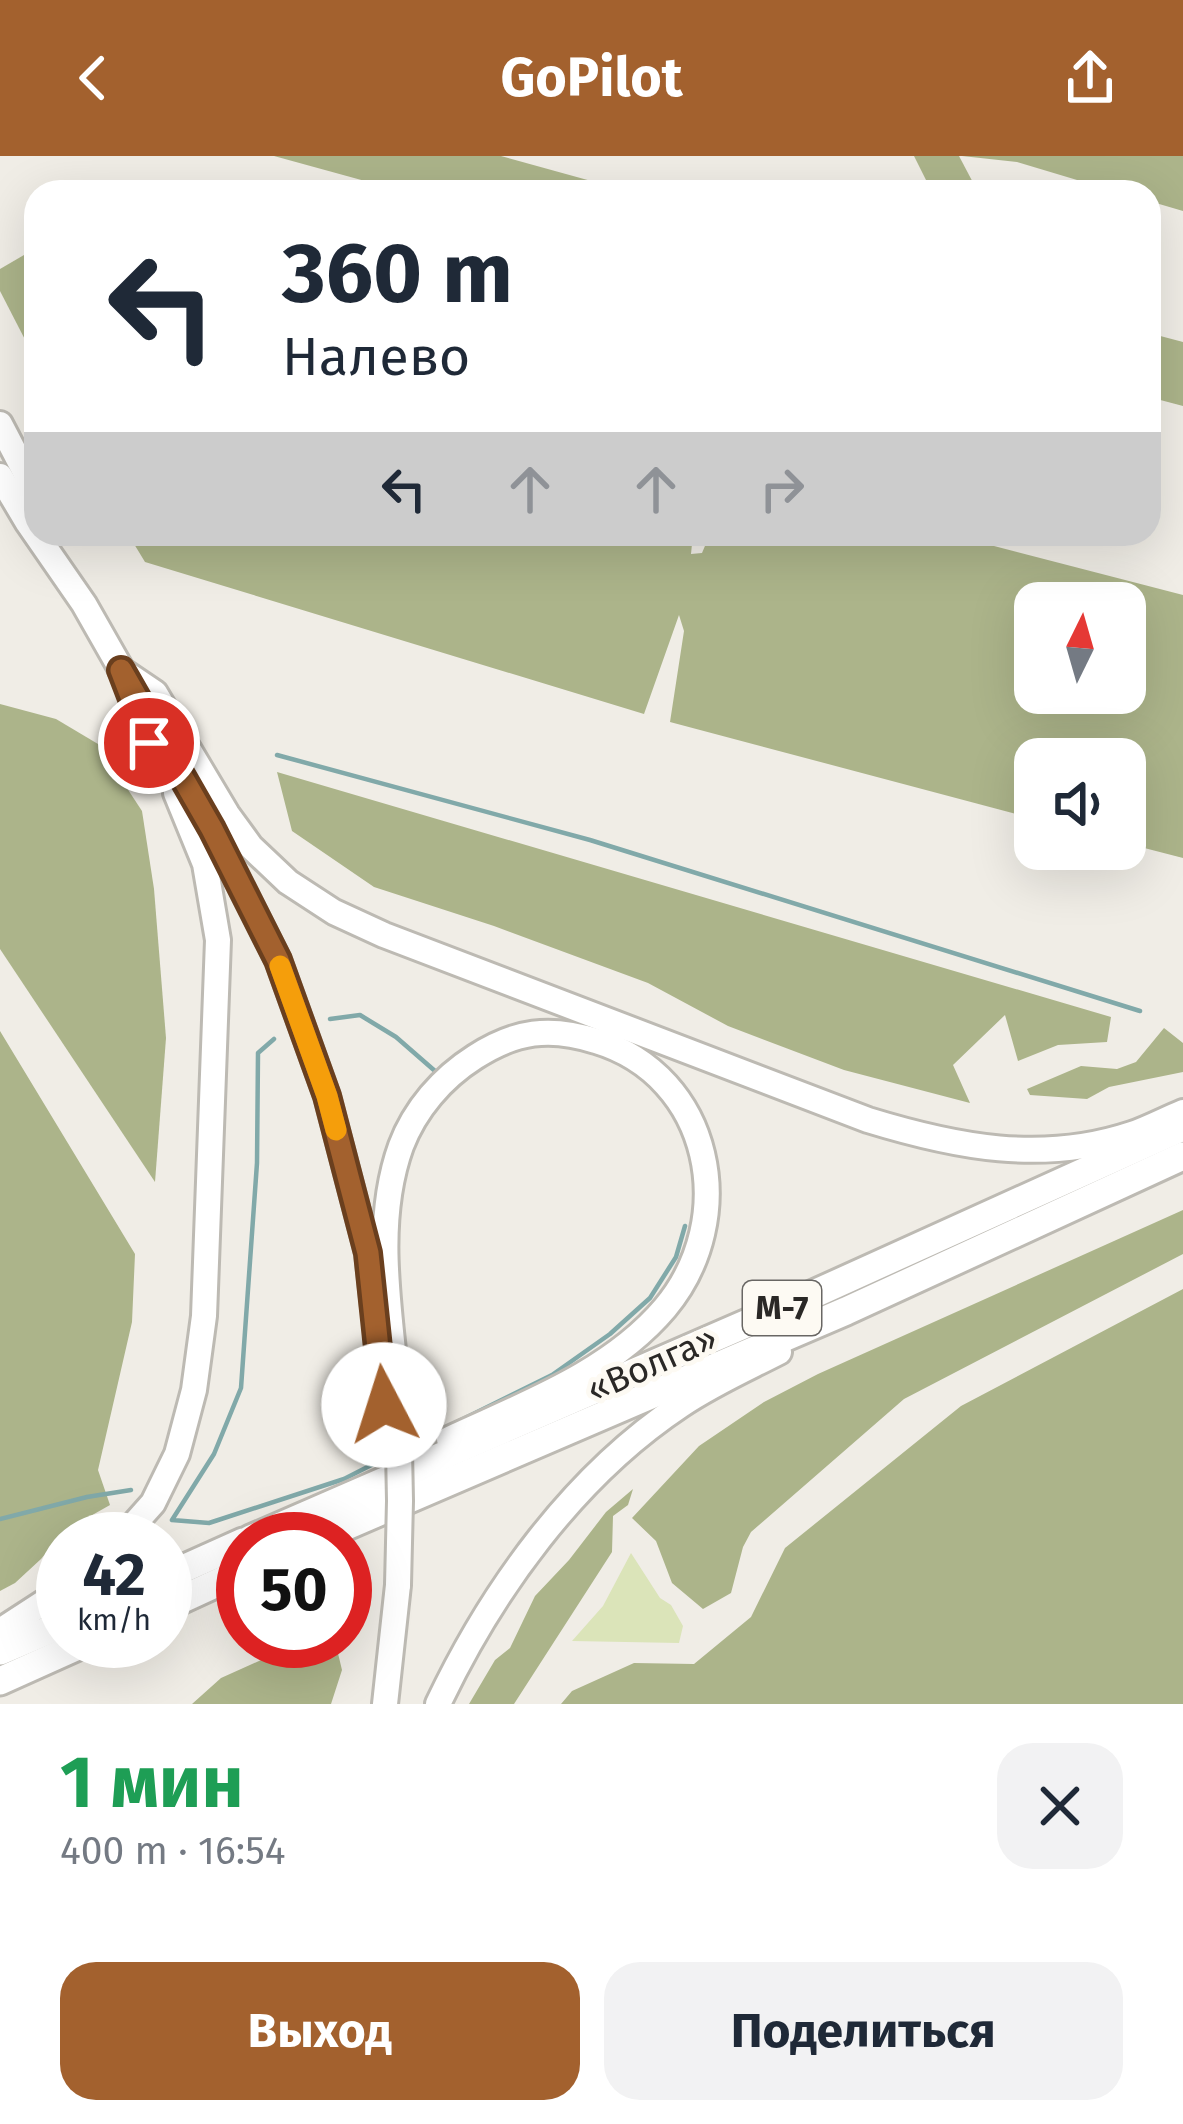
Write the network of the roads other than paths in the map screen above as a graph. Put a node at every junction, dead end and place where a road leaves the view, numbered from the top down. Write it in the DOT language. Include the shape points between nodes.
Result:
graph roads {
  1 [pos="0,424"];
  2 [pos="24,470"];
  3 [pos="0,476"];
  4 [pos="24,516"];
  5 [pos="44,546"];
  6 [pos="61,546"];
  7 [pos="84,604"];
  8 [pos="121,670"];
  9 [pos="1183,1112"];
  10 [pos="1183,1127"];
  11 [pos="1183,1156"];
  12 [pos="846,1311"];
  13 [pos="391,1402"];
  14 [pos="379,1484"];
  15 [pos="145,1512"];
  16 [pos="314,1512"];
  17 [pos="372,1515"];
  18 [pos="392,1587"];
  19 [pos="36,1608"];
  20 [pos="0,1631"];
  21 [pos="36,1636"];
  22 [pos="0,1651"];
  23 [pos="36,1665"];
  24 [pos="0,1681"];
  25 [pos="372,1704"];
  26 [pos="385,1704"];
  27 [pos="438,1704"];
  1 -- 2 [label="main road"];
  3 -- 4 [label="main road"];
  5 -- 7 [label="main road"];
  6 -- 7 [label="main road"];
  7 -- 8 [label="main road"];
  8 -- 9 [label="main road" via="155,693 251,847 288,882 384,935 932,1140 1071,1147 1133,1134"];
  8 -- 13 [label="main road" via="269,941 306,1037 368,1253"];
  8 -- 15 [label="main road" via="205,864 218,940 204,1316 177,1454"];
  10 -- 14 [label="highway, «Волга» / М-7"];
  11 -- 12 [label="highway, «Волга» / М-7"];
  12 -- 17 [label="highway, «Волга» / М-7"];
  12 -- 27 [label="main road" via="676,1408 575,1497 494,1602"];
  13 -- 14 [label="main road" via="386,1210 401,1148 430,1094 502,1040 535,1034 573,1034 646,1064 694,1127 707,1167 708,1213 680,1286 625,1347 571,1382 407,1459"];
  13 -- 18 [label="main road"];
  14 -- 16 [label="highway, «Волга» / М-7"];
  18 -- 25 [label="main road"];
  18 -- 26 [label="main road"];
  19 -- 20 [label="main road"];
  21 -- 22 [label="highway"];
  23 -- 24 [label="highway"];
}
